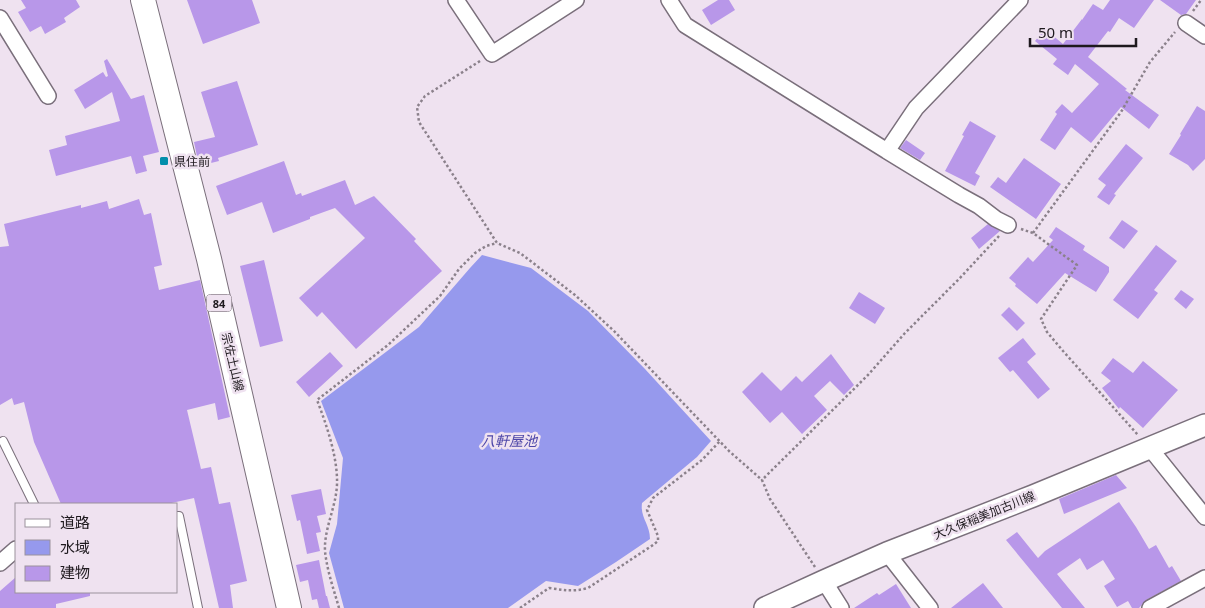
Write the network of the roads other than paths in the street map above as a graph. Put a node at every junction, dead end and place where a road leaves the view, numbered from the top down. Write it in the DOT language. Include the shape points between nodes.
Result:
graph roads {
  1 [pos="143,0"];
  2 [pos="456,0"];
  3 [pos="576,0"];
  4 [pos="668,0"];
  5 [pos="1020,0"];
  6 [pos="0,18"];
  7 [pos="1186,22"];
  8 [pos="1205,36"];
  9 [pos="48,96"];
  10 [pos="887,150"];
  11 [pos="1008,225"];
  12 [pos="1205,425"];
  13 [pos="3,441"];
  14 [pos="1149,447"];
  15 [pos="34,503"];
  16 [pos="178,516"];
  17 [pos="1205,517"];
  18 [pos="15,550"];
  19 [pos="887,553"];
  20 [pos="0,563"];
  21 [pos="1205,578"];
  22 [pos="824,581"];
  23 [pos="198,608"];
  24 [pos="289,608"];
  25 [pos="766,608"];
  26 [pos="841,608"];
  27 [pos="930,608"];
  28 [pos="1150,608"];
  1 -- 24 [label="main road, 宗佐土山線 / 84" via="209,259"];
  2 -- 3 [label="street" via="492,54"];
  4 -- 10 [label="street" via="685,25"];
  5 -- 10 [label="street" via="916,108"];
  6 -- 9 [label="street"];
  7 -- 8 [label="street"];
  10 -- 11 [label="street"];
  12 -- 14 [label="main road, 大久保稲美加古川線"];
  13 -- 15 [label="lane"];
  14 -- 17 [label="street"];
  14 -- 19 [label="main road, 大久保稲美加古川線"];
  16 -- 23 [label="lane"];
  18 -- 20 [label="street"];
  19 -- 22 [label="main road, 大久保稲美加古川線"];
  19 -- 27 [label="street"];
  21 -- 28 [label="street"];
  22 -- 25 [label="main road, 大久保稲美加古川線"];
  22 -- 26 [label="street"];
}
